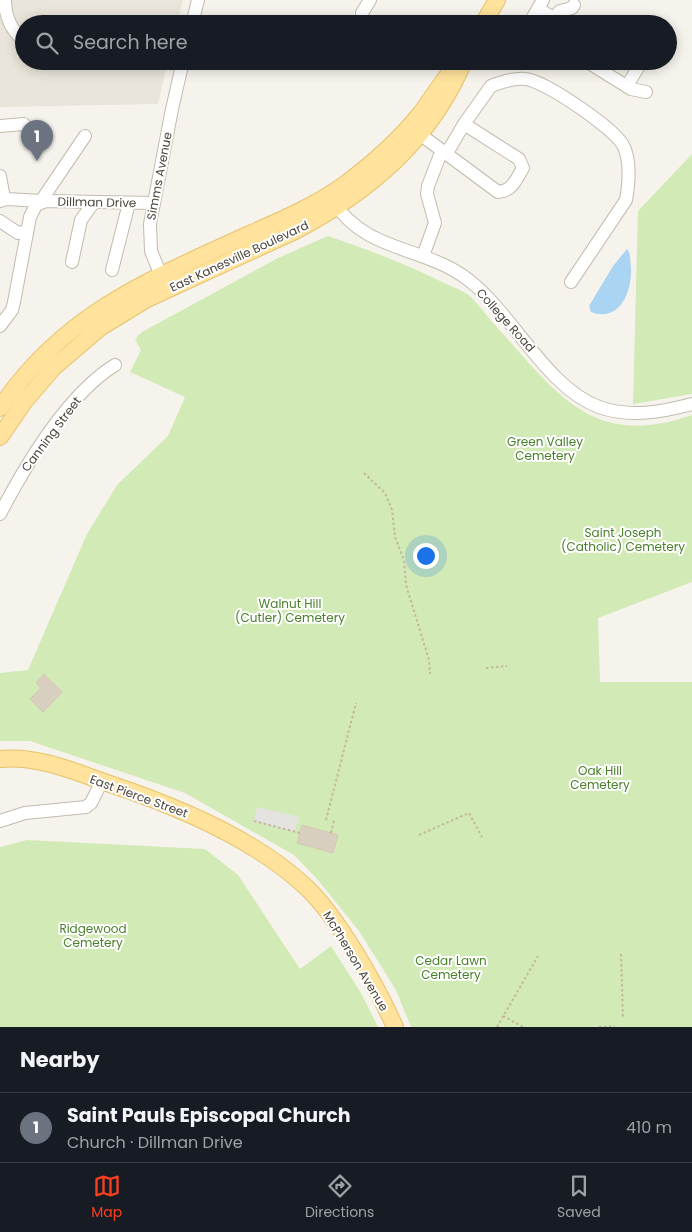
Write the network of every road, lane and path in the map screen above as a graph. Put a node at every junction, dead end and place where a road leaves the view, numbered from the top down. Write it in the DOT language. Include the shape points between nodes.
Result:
graph roads {
  1 [pos="5,0"];
  2 [pos="198,0"];
  3 [pos="370,0"];
  4 [pos="497,0"];
  5 [pos="541,4"];
  6 [pos="574,5"];
  7 [pos="362,13"];
  8 [pos="194,15"];
  9 [pos="488,15"];
  10 [pos="534,15"];
  11 [pos="551,15"];
  12 [pos="557,15"];
  13 [pos="15,30"];
  14 [pos="181,70"];
  15 [pos="452,70"];
  16 [pos="460,70"];
  17 [pos="600,70"];
  18 [pos="636,70"];
  19 [pos="626,86"];
  20 [pos="646,92"];
  21 [pos="24,124"];
  22 [pos="464,124"];
  23 [pos="0,126"];
  24 [pos="421,134"];
  25 [pos="85,136"];
  26 [pos="444,152"];
  27 [pos="0,176"];
  28 [pos="2,200"];
  29 [pos="41,201"];
  30 [pos="333,201"];
  31 [pos="94,202"];
  32 [pos="129,202"];
  33 [pos="153,203"];
  34 [pos="0,221"];
  35 [pos="27,231"];
  36 [pos="423,256"];
  37 [pos="72,262"];
  38 [pos="112,270"];
  39 [pos="164,282"];
  40 [pos="571,282"];
  41 [pos="4,315"];
  42 [pos="0,326"];
  43 [pos="114,365"];
  44 [pos="692,404"];
  45 [pos="0,408"];
  46 [pos="0,437"];
  47 [pos="364,473"];
  48 [pos="0,514"];
  49 [pos="507,666"];
  50 [pos="486,668"];
  51 [pos="430,674"];
  52 [pos="356,703"];
  53 [pos="0,758"];
  54 [pos="102,781"];
  55 [pos="326,820"];
  56 [pos="334,820"];
  57 [pos="0,821"];
  58 [pos="254,821"];
  59 [pos="331,833"];
  60 [pos="300,834"];
  61 [pos="419,835"];
  62 [pos="482,837"];
  63 [pos="315,897"];
  64 [pos="621,954"];
  65 [pos="538,956"];
  66 [pos="503,1016"];
  67 [pos="623,1018"];
  68 [pos="615,1026"];
  69 [pos="395,1027"];
  70 [pos="497,1027"];
  71 [pos="523,1027"];
  72 [pos="599,1027"];
  1 -- 13 [label="street"];
  2 -- 8 [label="street"];
  3 -- 7 [label="street"];
  4 -- 9 [label="main road"];
  5 -- 10 [label="street"];
  5 -- 11 [label="street"];
  6 -- 12 [label="street"];
  14 -- 33 [label="street, Simms Avenue"];
  15 -- 30 [label="main road, East Kanesville Boulevard" via="420,114"];
  16 -- 24 [label="main road, East Kanesville Boulevard" via="448,96"];
  17 -- 19 [label="street"];
  18 -- 19 [label="street"];
  19 -- 20 [label="street"];
  21 -- 23 [label="street"];
  22 -- 26 [label="street"];
  22 -- 26 [label="street" via="522,163 523,168 512,187 498,192"];
  22 -- 40 [label="street" via="492,86 526,79 550,88 613,131 624,145 629,168 626,200"];
  24 -- 26 [label="street"];
  24 -- 30 [label="main road, East Kanesville Boulevard" via="388,170"];
  25 -- 29 [label="street"];
  26 -- 36 [label="street" via="428,186 435,223"];
  27 -- 28 [label="street"];
  28 -- 29 [label="street, Dillman Drive"];
  29 -- 31 [label="street, Dillman Drive"];
  29 -- 35 [label="street, Dillman Drive" via="31,212"];
  30 -- 36 [label="street, College Road" via="358,230 369,237"];
  30 -- 39 [label="main road, East Kanesville Boulevard" via="295,231"];
  31 -- 32 [label="street, Dillman Drive"];
  31 -- 37 [label="street" via="81,220"];
  32 -- 33 [label="street, Dillman Drive"];
  32 -- 38 [label="street"];
  33 -- 39 [label="street, Simms Avenue" via="149,240"];
  34 -- 35 [label="street" via="18,233"];
  35 -- 41 [label="street, Dillman Drive" via="14,302"];
  36 -- 44 [label="street, College Road" via="451,268 488,296 564,385 585,400 599,407 628,413 664,411"];
  39 -- 45 [label="main road, East Kanesville Boulevard" via="110,301 72,328 40,359"];
  39 -- 46 [label="main road, East Kanesville Boulevard" via="77,346 33,391"];
  41 -- 42 [label="street"];
  43 -- 48 [label="street, Canning Street" via="86,388 32,457"];
  47 -- 51 [label="path" via="385,493 392,510 395,537 404,560 406,584 429,660"];
  49 -- 50 [label="path"];
  52 -- 55 [label="path"];
  53 -- 54 [label="main road, East Pierce Street" via="38,761"];
  54 -- 57 [label="street" via="86,807 25,813"];
  54 -- 63 [label="main road, East Pierce Street" via="188,813 276,863"];
  56 -- 59 [label="path"];
  58 -- 60 [label="path"];
  61 -- 62 [label="path" via="469,813"];
  63 -- 69 [label="main road, McPherson Avenue" via="376,989"];
  64 -- 67 [label="path"];
  65 -- 66 [label="path"];
  66 -- 70 [label="path"];
  66 -- 71 [label="path"];
  68 -- 72 [label="path"];
}
